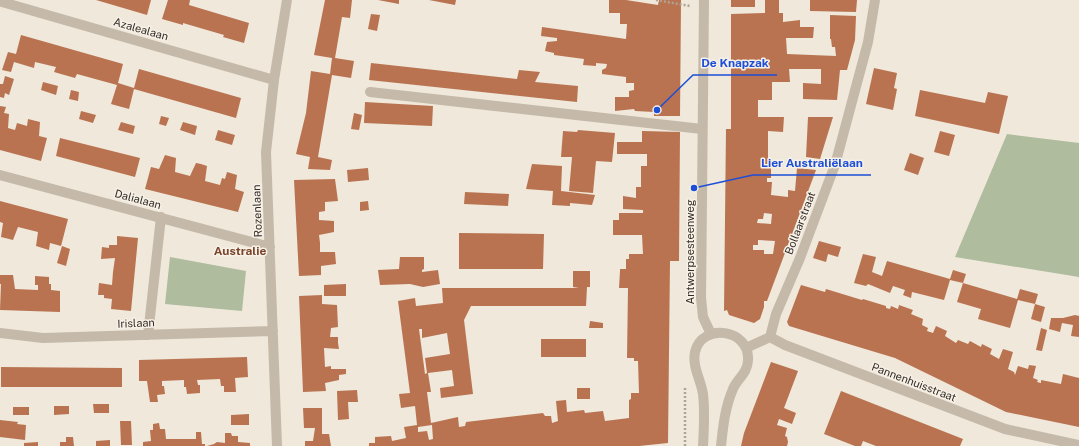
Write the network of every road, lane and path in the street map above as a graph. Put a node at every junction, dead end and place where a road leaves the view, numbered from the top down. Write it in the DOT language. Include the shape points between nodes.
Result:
graph roads {
  1 [pos="287,0"];
  2 [pos="656,0"];
  3 [pos="875,0"];
  4 [pos="2,3"];
  5 [pos="704,4"];
  6 [pos="274,80"];
  7 [pos="370,92"];
  8 [pos="702,129"];
  9 [pos="0,175"];
  10 [pos="161,218"];
  11 [pos="270,247"];
  12 [pos="273,331"];
  13 [pos="0,333"];
  14 [pos="711,334"];
  15 [pos="148,335"];
  16 [pos="770,337"];
  17 [pos="746,348"];
  18 [pos="685,386"];
  19 [pos="1079,444"];
  20 [pos="277,446"];
  21 [pos="685,446"];
  22 [pos="703,446"];
  23 [pos="721,446"];
  1 -- 6 [label="street, Rozenlaan"];
  2 -- 5 [label="path"];
  3 -- 16 [label="street, Bollaarstraat" via="868,42 835,165 776,314"];
  4 -- 6 [label="street, Azalealaan"];
  5 -- 8 [label="street, Antwerpsesteenweg"];
  6 -- 11 [label="street, Rozenlaan" via="266,152"];
  7 -- 8 [label="street"];
  8 -- 14 [label="street, Antwerpsesteenweg" via="701,298 703,317"];
  9 -- 10 [label="street, Dalialaan"];
  10 -- 11 [label="street, Dalialaan"];
  10 -- 15 [label="street"];
  11 -- 12 [label="street, Rozenlaan"];
  12 -- 15 [label="street, Irislaan"];
  12 -- 20 [label="street, Rozenlaan"];
  13 -- 15 [label="street, Irislaan" via="44,338"];
  14 -- 17 [label="street" via="726,332 740,339"];
  14 -- 22 [label="street" via="697,345 694,360 703,393"];
  16 -- 17 [label="street"];
  16 -- 19 [label="street, Pannenhuisstraat" via="1005,429"];
  17 -- 23 [label="street" via="748,364 728,402"];
  18 -- 21 [label="path"];
}
